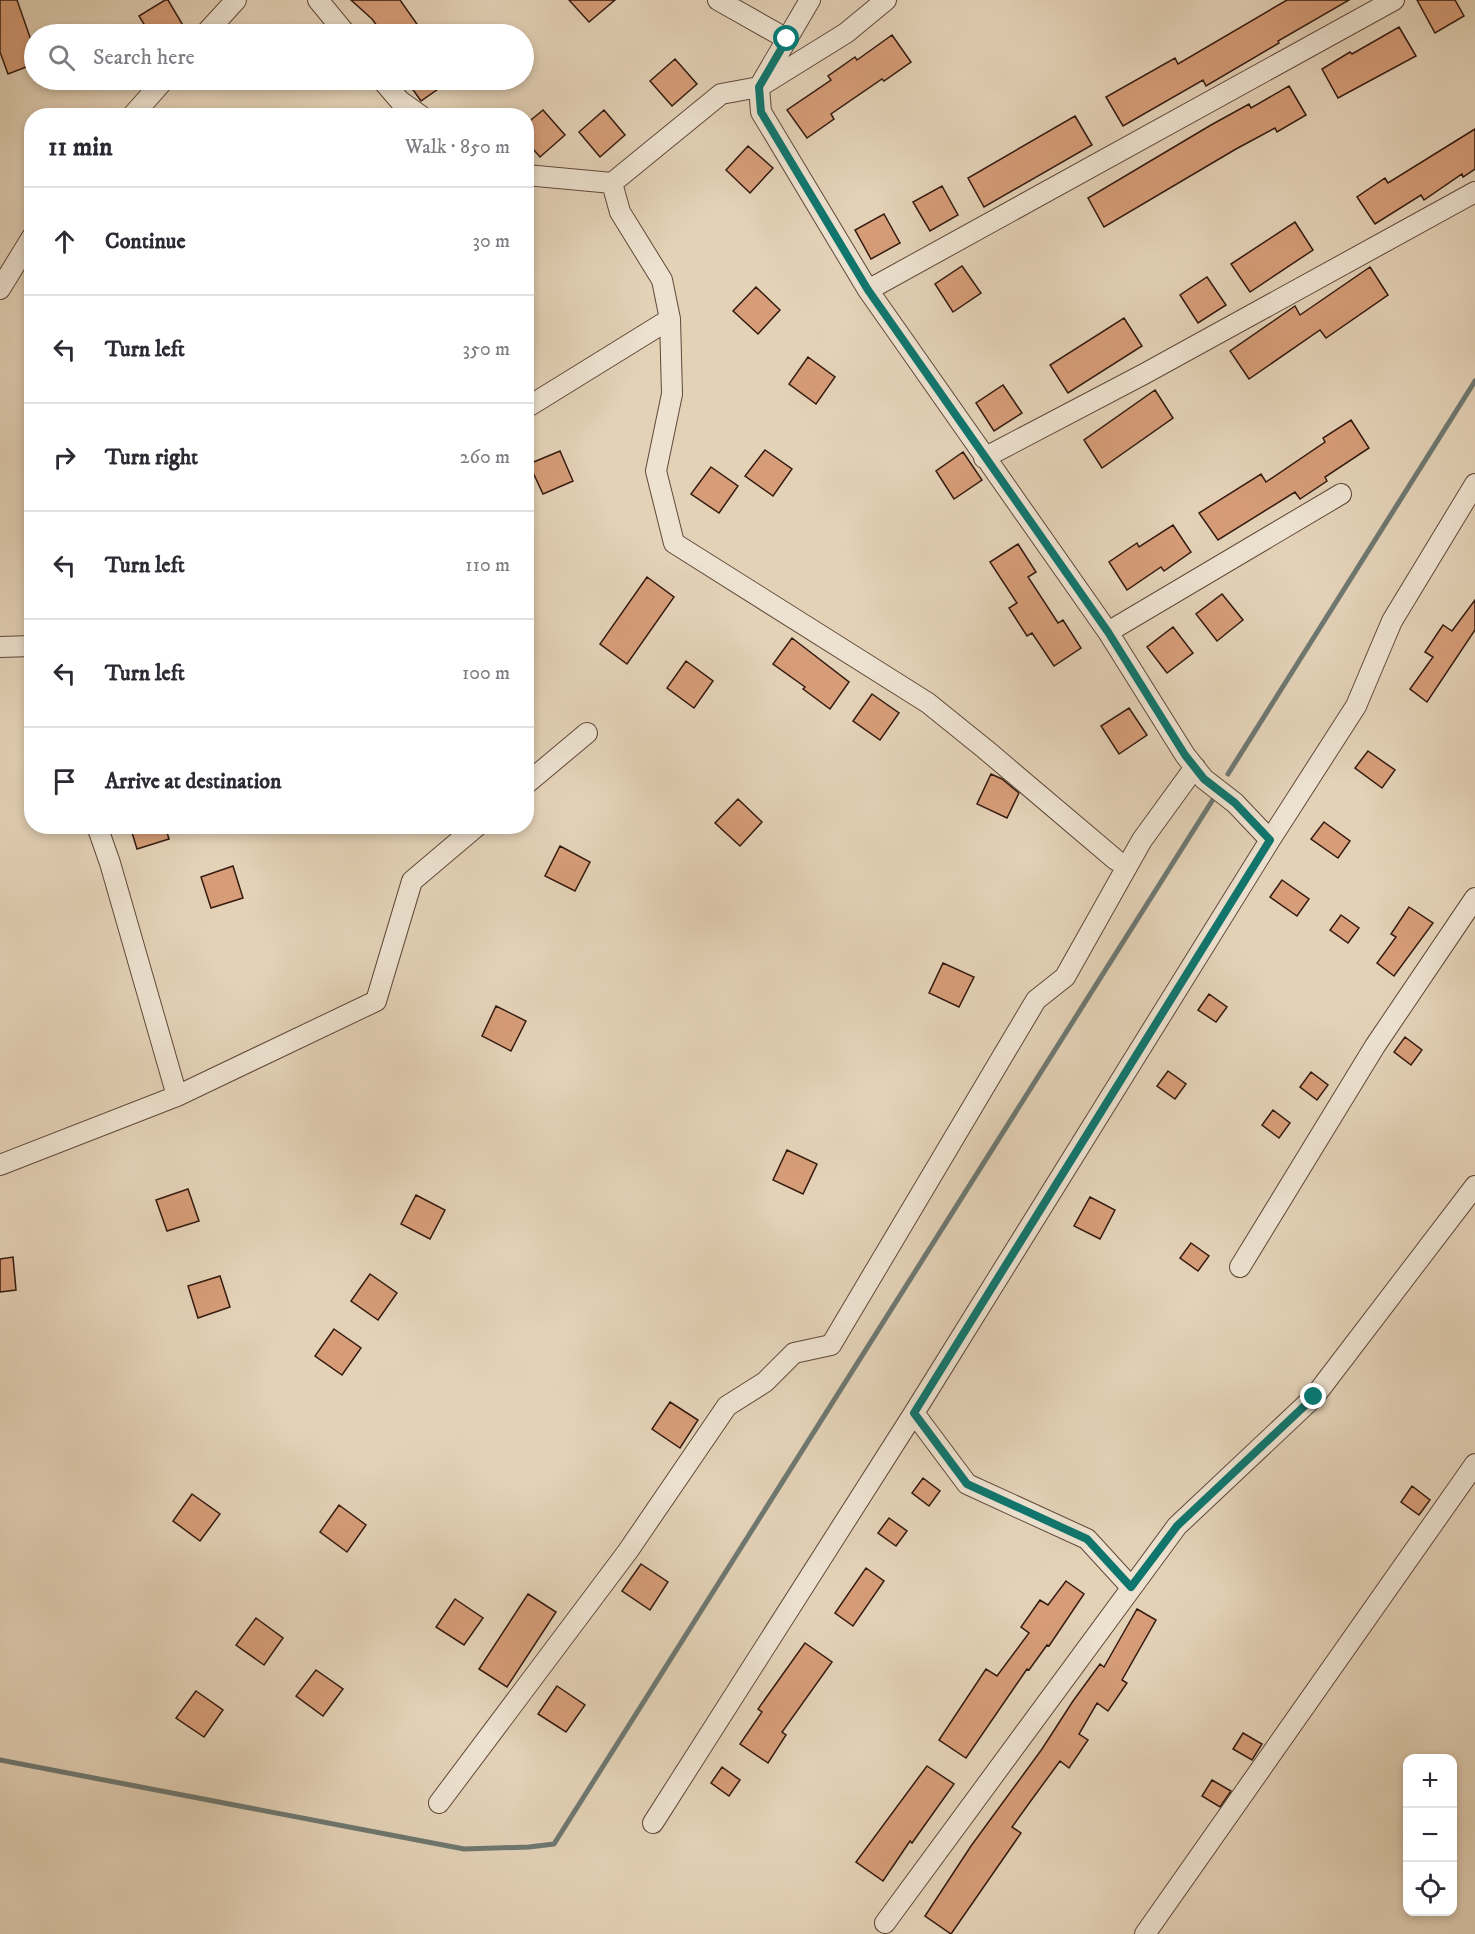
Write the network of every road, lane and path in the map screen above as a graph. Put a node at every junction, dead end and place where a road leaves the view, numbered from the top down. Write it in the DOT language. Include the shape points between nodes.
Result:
graph roads {
  1 [pos="236,0"];
  2 [pos="318,0"];
  3 [pos="718,0"];
  4 [pos="810,0"];
  5 [pos="886,0"];
  6 [pos="1394,0"];
  7 [pos="214,24"];
  8 [pos="338,24"];
  9 [pos="787,39"];
  10 [pos="759,87"];
  11 [pos="155,90"];
  12 [pos="390,90"];
  13 [pos="139,108"];
  14 [pos="409,108"];
  15 [pos="534,176"];
  16 [pos="612,183"];
  17 [pos="1475,192"];
  18 [pos="24,250"];
  19 [pos="0,289"];
  20 [pos="868,290"];
  21 [pos="670,319"];
  22 [pos="534,403"];
  23 [pos="984,458"];
  24 [pos="1475,484"];
  25 [pos="1341,494"];
  26 [pos="1108,632"];
  27 [pos="24,646"];
  28 [pos="0,647"];
  29 [pos="587,733"];
  30 [pos="1195,767"];
  31 [pos="534,777"];
  32 [pos="100,834"];
  33 [pos="468,834"];
  34 [pos="1270,840"];
  35 [pos="1116,860"];
  36 [pos="1475,898"];
  37 [pos="177,1096"];
  38 [pos="0,1166"];
  39 [pos="1475,1185"];
  40 [pos="1240,1267"];
  41 [pos="914,1413"];
  42 [pos="1475,1464"];
  43 [pos="1131,1587"];
  44 [pos="439,1803"];
  45 [pos="653,1823"];
  46 [pos="885,1923"];
  47 [pos="1145,1934"];
  1 -- 7 [label="street"];
  2 -- 8 [label="street"];
  3 -- 9 [label="street"];
  4 -- 9 [label="street"];
  5 -- 10 [label="street" via="846,33"];
  6 -- 20 [label="street"];
  9 -- 10 [label="street"];
  10 -- 16 [label="street" via="722,94"];
  10 -- 20 [label="street" via="761,112"];
  11 -- 13 [label="street"];
  12 -- 14 [label="street"];
  15 -- 16 [label="street"];
  16 -- 21 [label="street" via="620,212 662,280"];
  17 -- 23 [label="street"];
  18 -- 19 [label="street"];
  20 -- 23 [label="street"];
  21 -- 22 [label="street"];
  21 -- 35 [label="street" via="672,394 657,471 674,543 928,703"];
  23 -- 26 [label="street"];
  24 -- 34 [label="street" via="1392,621 1356,706"];
  25 -- 26 [label="street"];
  26 -- 30 [label="street"];
  27 -- 28 [label="street"];
  29 -- 31 [label="street"];
  30 -- 34 [label="street"];
  30 -- 44 [label="street" via="1142,840 1065,977 1036,1000 831,1345 794,1353 765,1382 727,1406 628,1551"];
  32 -- 37 [label="street"];
  33 -- 37 [label="street" via="412,882 376,1001"];
  34 -- 41 [label="street"];
  36 -- 40 [label="street" via="1375,1046"];
  37 -- 38 [label="street"];
  39 -- 43 [label="street" via="1314,1397 1177,1526"];
  41 -- 43 [label="street" via="967,1484 1087,1539"];
  41 -- 45 [label="street"];
  42 -- 47 [label="street"];
  43 -- 46 [label="street"];
}
